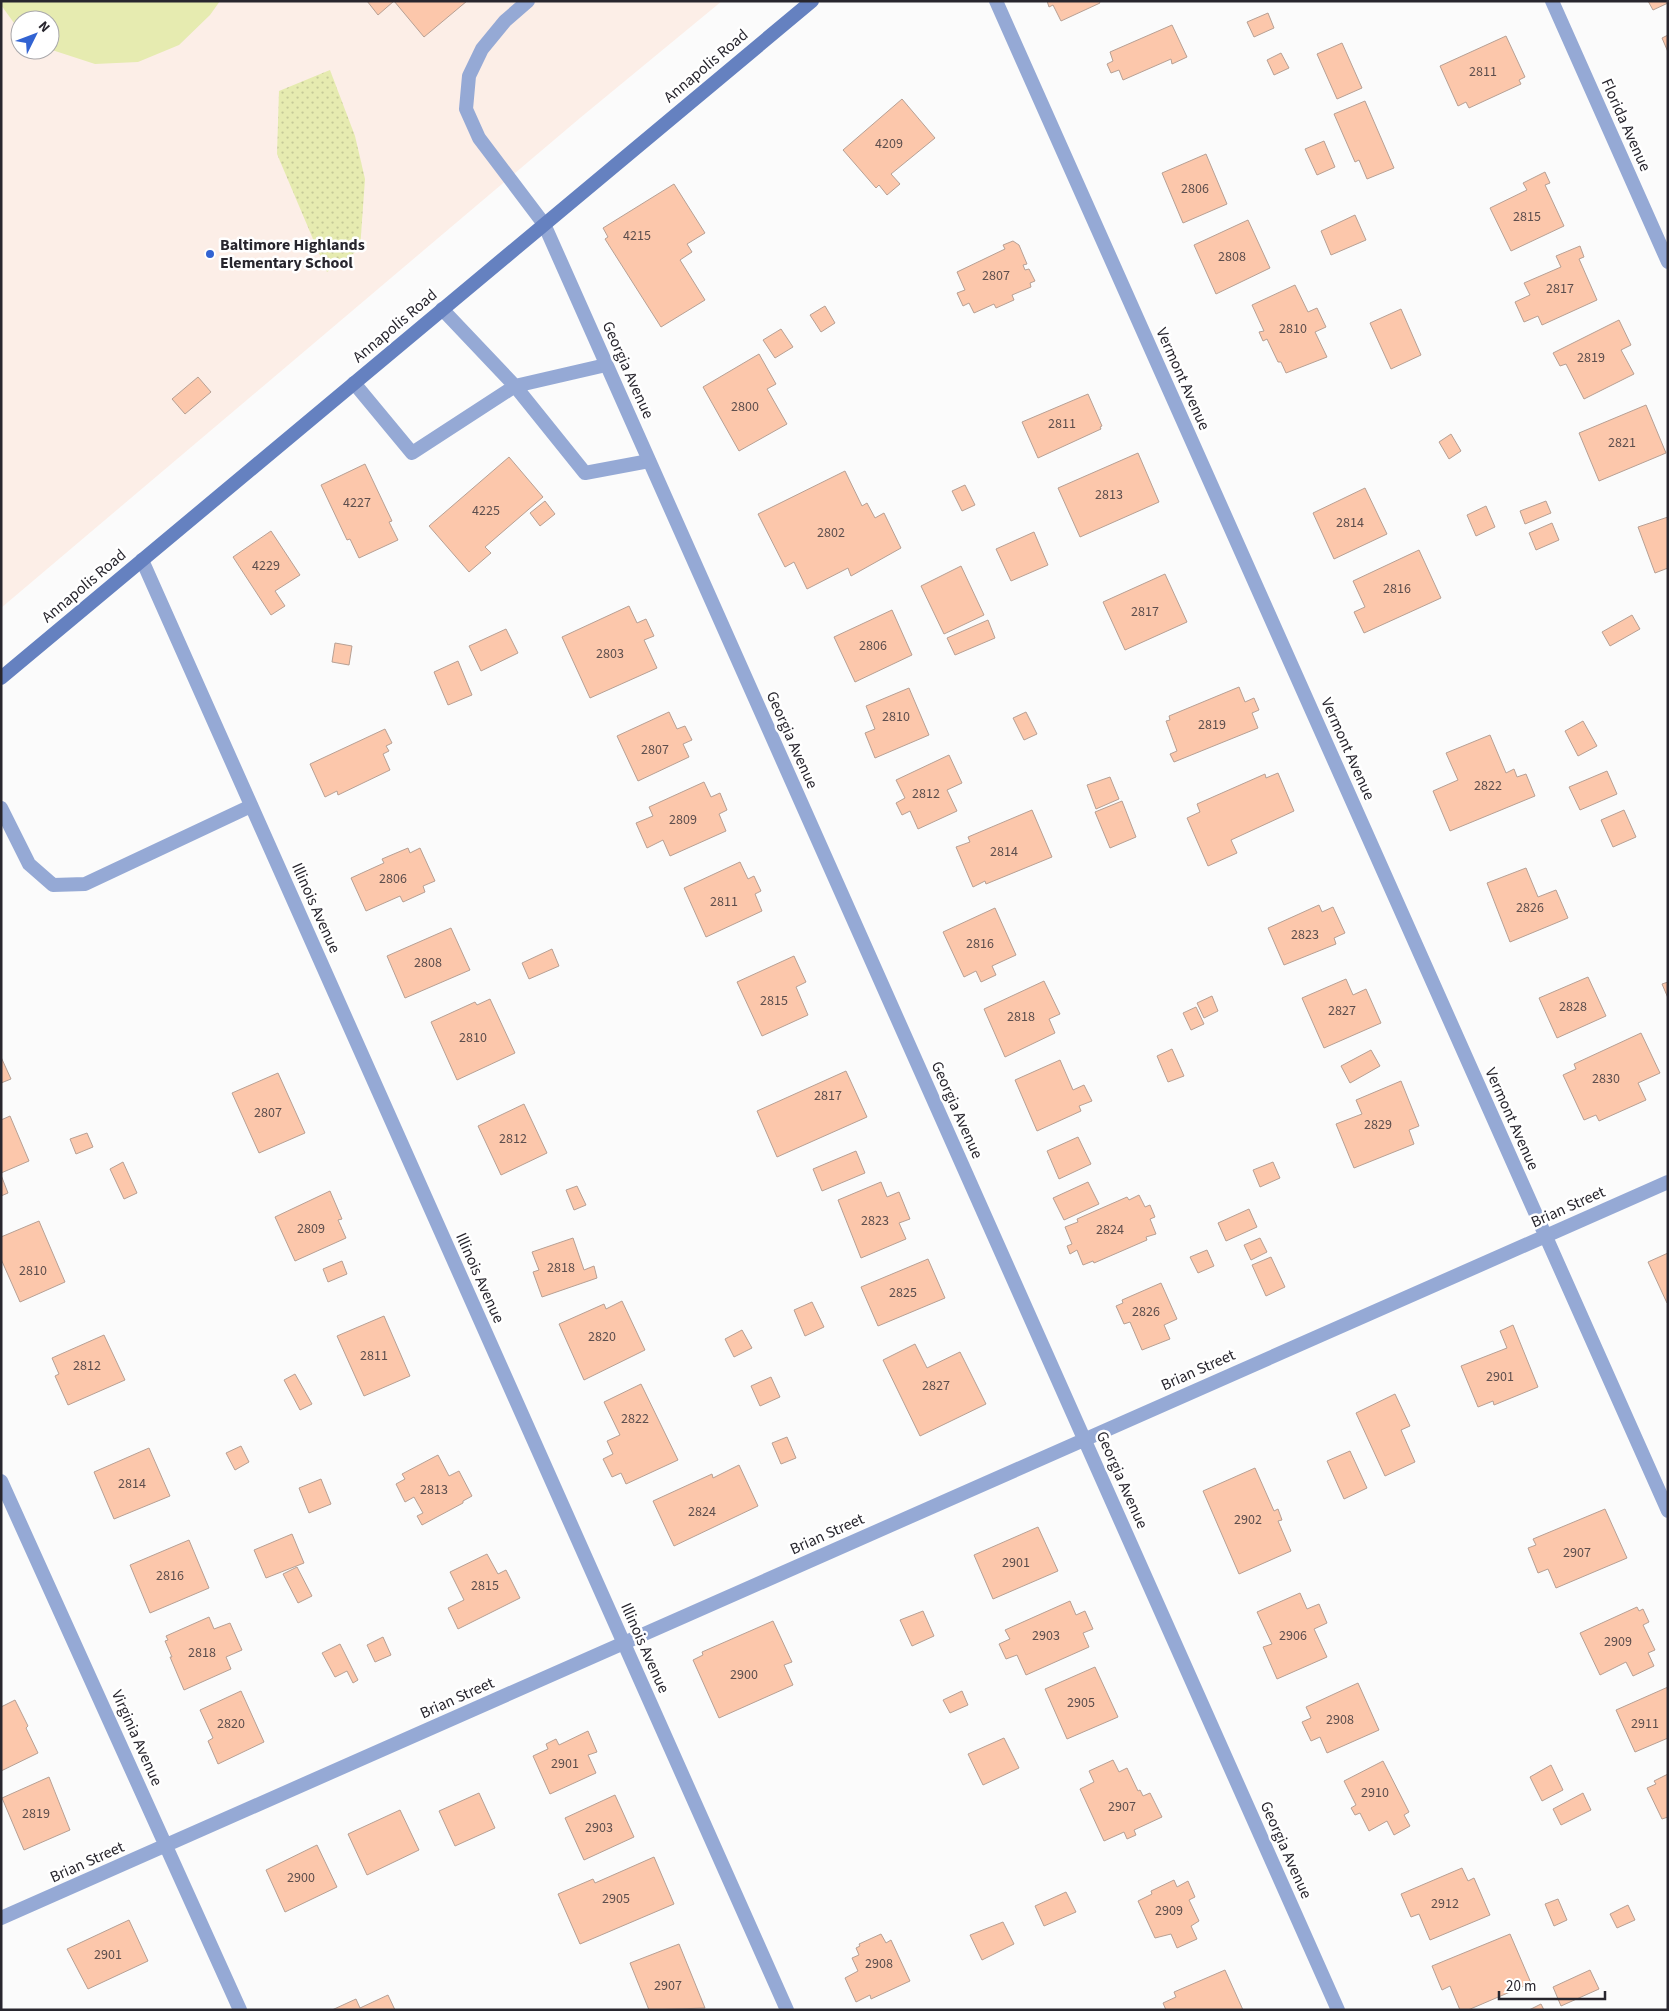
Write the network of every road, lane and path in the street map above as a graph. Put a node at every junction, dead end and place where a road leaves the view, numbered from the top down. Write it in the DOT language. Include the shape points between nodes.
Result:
graph roads {
  1 [pos="528,1"];
  2 [pos="812,1"];
  3 [pos="996,1"];
  4 [pos="1552,1"];
  5 [pos="544,224"];
  6 [pos="1668,262"];
  7 [pos="442,310"];
  8 [pos="606,365"];
  9 [pos="354,383"];
  10 [pos="514,386"];
  11 [pos="649,461"];
  12 [pos="142,560"];
  13 [pos="1,678"];
  14 [pos="251,806"];
  15 [pos="1,808"];
  16 [pos="1668,1182"];
  17 [pos="1545,1236"];
  18 [pos="1085,1440"];
  19 [pos="1,1481"];
  20 [pos="1668,1511"];
  21 [pos="624,1643"];
  22 [pos="167,1845"];
  23 [pos="1,1918"];
  24 [pos="240,2010"];
  25 [pos="787,2010"];
  26 [pos="1338,2010"];
  1 -- 5 [label="street, Georgia Avenue" via="482,48 469,76 466,110 479,138"];
  2 -- 5 [label="main road, Annapolis Road"];
  3 -- 17 [label="street, Vermont Avenue"];
  4 -- 6 [label="street, Florida Avenue"];
  5 -- 7 [label="main road, Annapolis Road"];
  5 -- 8 [label="street, Georgia Avenue"];
  7 -- 9 [label="main road, Annapolis Road"];
  7 -- 10 [label="street"];
  8 -- 10 [label="street"];
  8 -- 11 [label="street, Georgia Avenue"];
  9 -- 10 [label="street" via="412,453"];
  9 -- 12 [label="main road, Annapolis Road"];
  10 -- 11 [label="street" via="585,473"];
  11 -- 18 [label="street, Georgia Avenue"];
  12 -- 13 [label="main road, Annapolis Road"];
  12 -- 14 [label="street, Illinois Avenue"];
  14 -- 15 [label="street" via="85,884 53,885 28,864"];
  14 -- 21 [label="street, Illinois Avenue"];
  16 -- 17 [label="street, Brian Street"];
  17 -- 18 [label="street, Brian Street"];
  17 -- 20 [label="street, Vermont Avenue"];
  18 -- 21 [label="street, Brian Street"];
  18 -- 26 [label="street, Georgia Avenue"];
  19 -- 22 [label="street, Virginia Avenue"];
  21 -- 22 [label="street, Brian Street"];
  21 -- 25 [label="street, Illinois Avenue"];
  22 -- 23 [label="street, Brian Street"];
  22 -- 24 [label="street, Virginia Avenue"];
}
